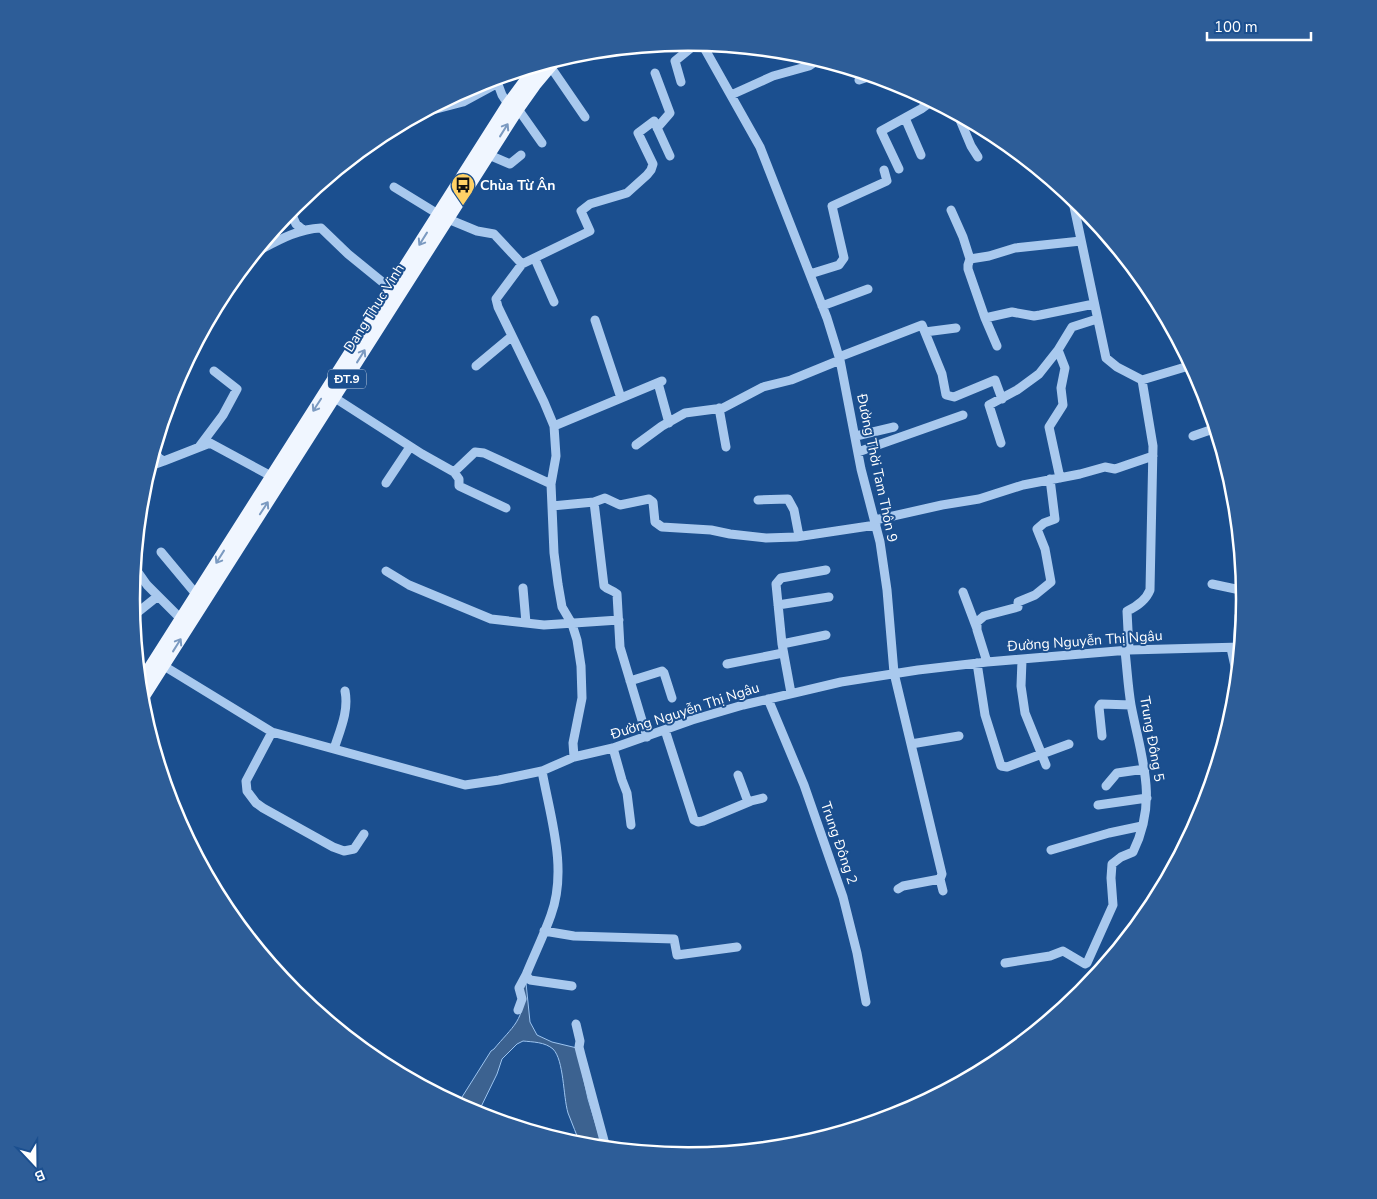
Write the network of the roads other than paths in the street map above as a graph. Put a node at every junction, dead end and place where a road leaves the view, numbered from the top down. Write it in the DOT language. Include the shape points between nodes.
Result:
graph roads {
  1 [pos="687,51"];
  2 [pos="706,52"];
  3 [pos="810,65"];
  4 [pos="556,68"];
  5 [pos="546,70"];
  6 [pos="655,72"];
  7 [pos="531,75"];
  8 [pos="681,82"];
  9 [pos="499,85"];
  10 [pos="474,95"];
  11 [pos="731,95"];
  12 [pos="454,104"];
  13 [pos="925,105"];
  14 [pos="513,106"];
  15 [pos="585,116"];
  16 [pos="905,118"];
  17 [pos="962,124"];
  18 [pos="657,128"];
  19 [pos="542,143"];
  20 [pos="489,154"];
  21 [pos="521,155"];
  22 [pos="921,155"];
  23 [pos="670,156"];
  24 [pos="978,157"];
  25 [pos="900,169"];
  26 [pos="884,170"];
  27 [pos="394,187"];
  28 [pos="952,210"];
  29 [pos="1075,211"];
  30 [pos="443,216"];
  31 [pos="294,219"];
  32 [pos="304,230"];
  33 [pos="1081,241"];
  34 [pos="271,244"];
  35 [pos="535,259"];
  36 [pos="970,259"];
  37 [pos="522,264"];
  38 [pos="810,274"];
  39 [pos="391,289"];
  40 [pos="868,289"];
  41 [pos="554,302"];
  42 [pos="1094,304"];
  43 [pos="822,306"];
  44 [pos="985,318"];
  45 [pos="1097,319"];
  46 [pos="595,320"];
  47 [pos="956,328"];
  48 [pos="925,332"];
  49 [pos="512,336"];
  50 [pos="997,346"];
  51 [pos="1058,350"];
  52 [pos="839,358"];
  53 [pos="476,366"];
  54 [pos="1185,367"];
  55 [pos="214,371"];
  56 [pos="1142,380"];
  57 [pos="335,398"];
  58 [pos="621,398"];
  59 [pos="1002,399"];
  60 [pos="720,408"];
  61 [pos="963,415"];
  62 [pos="669,423"];
  63 [pos="554,426"];
  64 [pos="894,427"];
  65 [pos="1210,430"];
  66 [pos="856,436"];
  67 [pos="1193,436"];
  68 [pos="1001,443"];
  69 [pos="636,444"];
  70 [pos="410,446"];
  71 [pos="726,447"];
  72 [pos="199,448"];
  73 [pos="858,452"];
  74 [pos="1153,456"];
  75 [pos="159,458"];
  76 [pos="164,461"];
  77 [pos="158,463"];
  78 [pos="454,472"];
  79 [pos="271,476"];
  80 [pos="1060,478"];
  81 [pos="1050,479"];
  82 [pos="386,483"];
  83 [pos="551,484"];
  84 [pos="758,500"];
  85 [pos="594,502"];
  86 [pos="552,506"];
  87 [pos="506,508"];
  88 [pos="875,523"];
  89 [pos="799,536"];
  90 [pos="161,552"];
  91 [pos="386,570"];
  92 [pos="826,570"];
  93 [pos="141,576"];
  94 [pos="1212,584"];
  95 [pos="523,588"];
  96 [pos="1237,589"];
  97 [pos="963,592"];
  98 [pos="196,594"];
  99 [pos="158,596"];
  100 [pos="829,597"];
  101 [pos="778,605"];
  102 [pos="140,610"];
  103 [pos="181,619"];
  104 [pos="619,620"];
  105 [pos="526,623"];
  106 [pos="572,624"];
  107 [pos="977,630"];
  108 [pos="826,635"];
  109 [pos="1235,647"];
  110 [pos="782,648"];
  111 [pos="1127,650"];
  112 [pos="1022,660"];
  113 [pos="159,662"];
  114 [pos="987,662"];
  115 [pos="977,663"];
  116 [pos="727,664"];
  117 [pos="894,673"];
  118 [pos="146,676"];
  119 [pos="630,681"];
  120 [pos="148,688"];
  121 [pos="345,691"];
  122 [pos="791,693"];
  123 [pos="672,698"];
  124 [pos="768,699"];
  125 [pos="1131,704"];
  126 [pos="665,730"];
  127 [pos="272,732"];
  128 [pos="960,736"];
  129 [pos="1102,736"];
  130 [pos="648,737"];
  131 [pos="911,744"];
  132 [pos="1068,744"];
  133 [pos="613,748"];
  134 [pos="334,749"];
  135 [pos="1041,754"];
  136 [pos="574,757"];
  137 [pos="1046,765"];
  138 [pos="1145,769"];
  139 [pos="542,771"];
  140 [pos="738,776"];
  141 [pos="1106,786"];
  142 [pos="764,798"];
  143 [pos="1147,798"];
  144 [pos="748,802"];
  145 [pos="1098,805"];
  146 [pos="631,825"];
  147 [pos="1142,826"];
  148 [pos="364,834"];
  149 [pos="1051,850"];
  150 [pos="940,879"];
  151 [pos="898,889"];
  152 [pos="943,891"];
  153 [pos="544,931"];
  154 [pos="737,947"];
  155 [pos="1005,963"];
  156 [pos="526,975"];
  157 [pos="572,986"];
  158 [pos="866,1002"];
  159 [pos="518,1010"];
  160 [pos="576,1024"];
  161 [pos="604,1141"];
  1 -- 8 [label="street" via="675,61"];
  2 -- 11 [label="street, Đường Thời Tam Thôn 9"];
  3 -- 11 [label="street" via="773,76"];
  4 -- 15 [label="street"];
  5 -- 14 [label="main road, Dang Thuc Vinh / ĐT.9"];
  6 -- 18 [label="street" via="670,114"];
  7 -- 14 [label="main road, Dang Thuc Vinh / ĐT.9"];
  9 -- 14 [label="street" via="502,95"];
  10 -- 12 [label="street"];
  11 -- 38 [label="street, Đường Thời Tam Thôn 9" via="760,146"];
  13 -- 16 [label="street"];
  14 -- 19 [label="street"];
  20 -- 14 [label="main road, Dang Thuc Vinh / ĐT.9, one-way"];
  14 -- 30 [label="main road, Dang Thuc Vinh / ĐT.9"];
  16 -- 22 [label="street"];
  16 -- 25 [label="street" via="881,131"];
  17 -- 24 [label="street"];
  18 -- 23 [label="street"];
  18 -- 35 [label="street" via="654,121 638,133 653,164 647,175 627,192 590,204 581,211 590,231"];
  20 -- 21 [label="street" via="510,164"];
  20 -- 30 [label="main road, Dang Thuc Vinh / ĐT.9"];
  26 -- 38 [label="street" via="887,181 832,206 844,258 839,264"];
  27 -- 30 [label="street"];
  28 -- 36 [label="street"];
  29 -- 33 [label="street"];
  30 -- 37 [label="street" via="477,232 494,234"];
  30 -- 39 [label="main road, Dang Thuc Vinh / ĐT.9, one-way"];
  57 -- 30 [label="main road, Dang Thuc Vinh / ĐT.9, one-way"];
  31 -- 32 [label="street"];
  32 -- 34 [label="street"];
  32 -- 39 [label="street" via="321,228"];
  33 -- 36 [label="street" via="1015,248"];
  33 -- 42 [label="street"];
  35 -- 37 [label="street"];
  35 -- 41 [label="street"];
  36 -- 44 [label="street" via="968,269"];
  37 -- 49 [label="street" via="496,299"];
  38 -- 43 [label="street, Đường Thời Tam Thôn 9"];
  39 -- 79 [label="main road, Dang Thuc Vinh / ĐT.9, one-way"];
  40 -- 43 [label="street"];
  42 -- 44 [label="street" via="1034,316 1012,312"];
  42 -- 45 [label="street"];
  43 -- 52 [label="street, Đường Thời Tam Thôn 9"];
  44 -- 50 [label="street"];
  45 -- 51 [label="street" via="1072,327"];
  45 -- 56 [label="street" via="1106,358"];
  46 -- 58 [label="street"];
  47 -- 48 [label="street"];
  48 -- 52 [label="street" via="922,325"];
  48 -- 59 [label="street" via="942,374 946,395 954,397 995,380"];
  49 -- 53 [label="street"];
  49 -- 63 [label="street"];
  51 -- 59 [label="street" via="1039,374"];
  51 -- 80 [label="street" via="1065,368 1061,388 1063,405 1049,427"];
  52 -- 60 [label="street" via="791,380 763,387"];
  52 -- 66 [label="street, Đường Thời Tam Thôn 9"];
  54 -- 56 [label="street"];
  55 -- 72 [label="street" via="237,389"];
  56 -- 74 [label="street"];
  57 -- 70 [label="street"];
  113 -- 57 [label="main road, Dang Thuc Vinh / ĐT.9, one-way"];
  58 -- 62 [label="street" via="660,382"];
  58 -- 63 [label="street"];
  59 -- 68 [label="street" via="989,405"];
  60 -- 62 [label="street" via="685,413"];
  60 -- 71 [label="street"];
  61 -- 73 [label="street"];
  62 -- 69 [label="street"];
  63 -- 83 [label="street" via="556,456"];
  64 -- 66 [label="street"];
  65 -- 67 [label="street"];
  66 -- 73 [label="street, Đường Thời Tam Thôn 9"];
  70 -- 78 [label="street"];
  70 -- 82 [label="street"];
  72 -- 76 [label="street"];
  72 -- 79 [label="street" via="210,443"];
  73 -- 88 [label="street, Đường Thời Tam Thôn 9"];
  74 -- 80 [label="street" via="1115,469 1105,467"];
  74 -- 111 [label="street, Trung Đông 5" via="1150,590 1136,607 1127,611"];
  75 -- 76 [label="street"];
  76 -- 77 [label="street"];
  78 -- 83 [label="street" via="476,452"];
  78 -- 87 [label="street" via="459,486"];
  79 -- 98 [label="main road, Dang Thuc Vinh / ĐT.9, one-way"];
  80 -- 81 [label="street"];
  81 -- 88 [label="street"];
  81 -- 107 [label="street" via="1055,519 1037,529 1045,549 1051,582 1035,595 1018,602 1018,606 984,616 977,622"];
  83 -- 86 [label="street"];
  84 -- 89 [label="street" via="788,499 794,510"];
  85 -- 86 [label="street"];
  85 -- 89 [label="street" via="605,498 625,505 652,500 655,522 662,527 766,538"];
  85 -- 104 [label="street" via="604,586 617,594"];
  86 -- 106 [label="street" via="554,554 562,608"];
  88 -- 89 [label="street"];
  88 -- 117 [label="street, Đường Thời Tam Thôn 9" via="887,590"];
  90 -- 98 [label="street"];
  91 -- 105 [label="street" via="409,585 492,619"];
  92 -- 101 [label="street" via="781,578 776,584"];
  93 -- 99 [label="street"];
  94 -- 96 [label="street"];
  95 -- 105 [label="street"];
  97 -- 107 [label="street"];
  98 -- 103 [label="main road, Dang Thuc Vinh / ĐT.9"];
  99 -- 102 [label="street"];
  99 -- 103 [label="street"];
  100 -- 101 [label="street"];
  101 -- 110 [label="street"];
  103 -- 113 [label="main road, Dang Thuc Vinh / ĐT.9"];
  104 -- 106 [label="street"];
  104 -- 119 [label="street" via="620,647"];
  105 -- 106 [label="street"];
  106 -- 136 [label="street" via="581,666 582,698 573,743"];
  107 -- 114 [label="street"];
  108 -- 110 [label="street"];
  109 -- 111 [label="street, Đường Nguyễn Thị Ngâu"];
  110 -- 116 [label="street"];
  110 -- 122 [label="street"];
  111 -- 112 [label="street, Đường Nguyễn Thị Ngâu"];
  111 -- 125 [label="street, Trung Đông 5"];
  112 -- 114 [label="street, Đường Nguyễn Thị Ngâu"];
  112 -- 135 [label="street" via="1025,713"];
  113 -- 118 [label="main road, Dang Thuc Vinh / ĐT.9"];
  113 -- 120 [label="main road, Dang Thuc Vinh / ĐT.9"];
  113 -- 127 [label="street, Đường Nguyễn Thị Ngâu"];
  114 -- 115 [label="street, Đường Nguyễn Thị Ngâu"];
  115 -- 117 [label="street, Đường Nguyễn Thị Ngâu"];
  115 -- 135 [label="street" via="985,715 1001,766 1007,767"];
  117 -- 122 [label="street, Đường Nguyễn Thị Ngâu"];
  117 -- 131 [label="street, Đường Thời Tam Thôn 9"];
  119 -- 123 [label="street" via="662,671"];
  119 -- 130 [label="street"];
  121 -- 134 [label="street" via="344,718"];
  122 -- 124 [label="street, Đường Nguyễn Thị Ngâu"];
  124 -- 126 [label="street, Đường Nguyễn Thị Ngâu"];
  124 -- 158 [label="street, Trung Đông 2" via="804,785 843,897"];
  125 -- 129 [label="street" via="1101,704"];
  125 -- 138 [label="street, Trung Đông 5"];
  126 -- 130 [label="street, Đường Nguyễn Thị Ngâu"];
  126 -- 144 [label="street" via="694,820 703,821"];
  127 -- 134 [label="street, Đường Nguyễn Thị Ngâu"];
  127 -- 148 [label="street" via="246,781 250,796 263,808 344,851 354,848"];
  128 -- 131 [label="street"];
  130 -- 133 [label="street, Đường Nguyễn Thị Ngâu"];
  131 -- 150 [label="street, Đường Thời Tam Thôn 9" via="940,864"];
  132 -- 135 [label="street"];
  133 -- 136 [label="street, Đường Nguyễn Thị Ngâu"];
  133 -- 146 [label="street" via="627,793"];
  134 -- 139 [label="street, Đường Nguyễn Thị Ngâu" via="465,785"];
  135 -- 137 [label="street"];
  136 -- 139 [label="street, Đường Nguyễn Thị Ngâu"];
  138 -- 141 [label="street" via="1116,773"];
  138 -- 143 [label="street, Trung Đông 5"];
  139 -- 153 [label="street" via="558,872 551,914"];
  140 -- 144 [label="street"];
  142 -- 144 [label="street"];
  143 -- 145 [label="street"];
  143 -- 147 [label="street, Trung Đông 5"];
  147 -- 149 [label="street"];
  147 -- 155 [label="street, Trung Đông 5" via="1133,852 1112,864 1113,905 1088,963 1084,964 1063,951"];
  150 -- 151 [label="street"];
  150 -- 152 [label="street, Đường Thời Tam Thôn 9"];
  153 -- 154 [label="street" via="574,936 674,939 677,955"];
  153 -- 156 [label="street"];
  156 -- 157 [label="street" via="530,980"];
  156 -- 159 [label="street" via="519,988 522,999"];
  160 -- 161 [label="street"];
}
